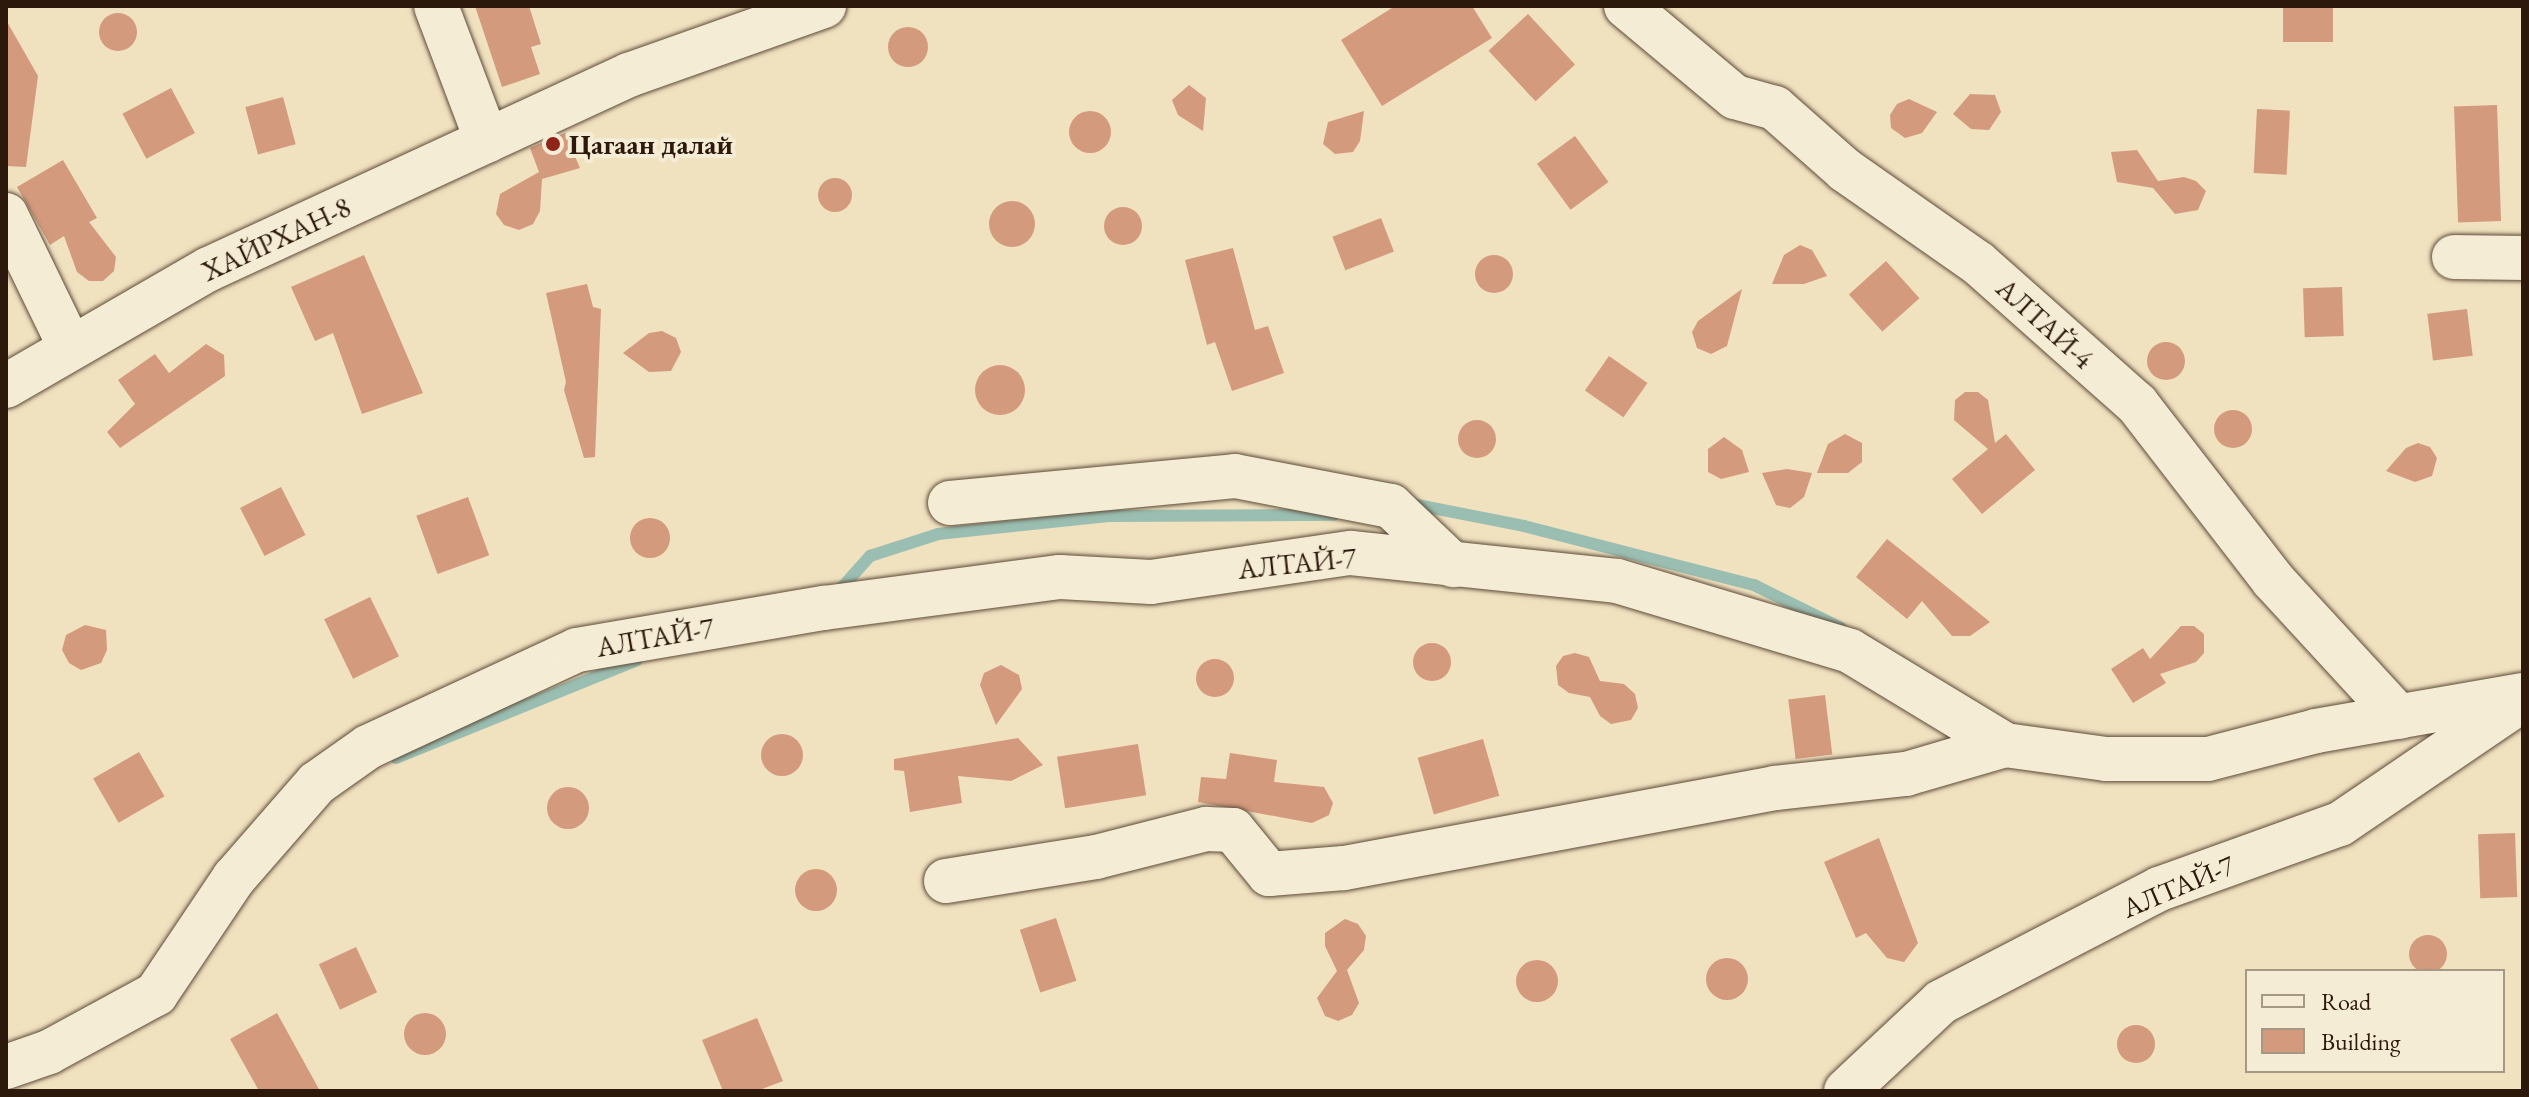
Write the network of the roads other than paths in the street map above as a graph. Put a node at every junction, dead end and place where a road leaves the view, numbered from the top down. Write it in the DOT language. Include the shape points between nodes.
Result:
graph roads {
  1 [pos="436,6"];
  2 [pos="824,6"];
  3 [pos="1626,6"];
  4 [pos="487,141"];
  5 [pos="6,215"];
  6 [pos="2454,257"];
  7 [pos="2523,258"];
  8 [pos="70,347"];
  9 [pos="6,386"];
  10 [pos="950,503"];
  11 [pos="1453,565"];
  12 [pos="2523,698"];
  13 [pos="2399,717"];
  14 [pos="2005,745"];
  15 [pos="946,881"];
  16 [pos="6,1067"];
  17 [pos="1846,1091"];
  1 -- 4 [label="street"];
  2 -- 4 [label="street, ХАЙРХАН-8" via="629,75"];
  3 -- 13 [label="street, АЛТАЙ-4" via="1735,97 1775,108 1845,170 1978,263 2137,404 2273,580"];
  4 -- 8 [label="street, ХАЙРХАН-8" via="209,269"];
  5 -- 8 [label="street"];
  6 -- 7 [label="street"];
  8 -- 9 [label="street, ХАЙРХАН-8"];
  10 -- 11 [label="street, АЛТАЙ-7" via="1235,476 1391,506"];
  11 -- 14 [label="street, АЛТАЙ-7" via="1617,581 1850,651"];
  11 -- 16 [label="street, АЛТАЙ-7" via="1351,553 1151,582 1060,577 824,608 577,650 437,711 368,747 317,783 234,878 156,994 49,1052"];
  12 -- 13 [label="street, АЛТАЙ-7"];
  12 -- 17 [label="street, АЛТАЙ-7" via="2340,824 2159,889 1941,1002"];
  13 -- 14 [label="street, АЛТАЙ-7" via="2316,731 2208,759 2106,759"];
  14 -- 15 [label="street, АЛТАЙ-7" via="1906,774 1759,791 1344,868 1269,874 1233,830 1206,829 1096,857"];
}
